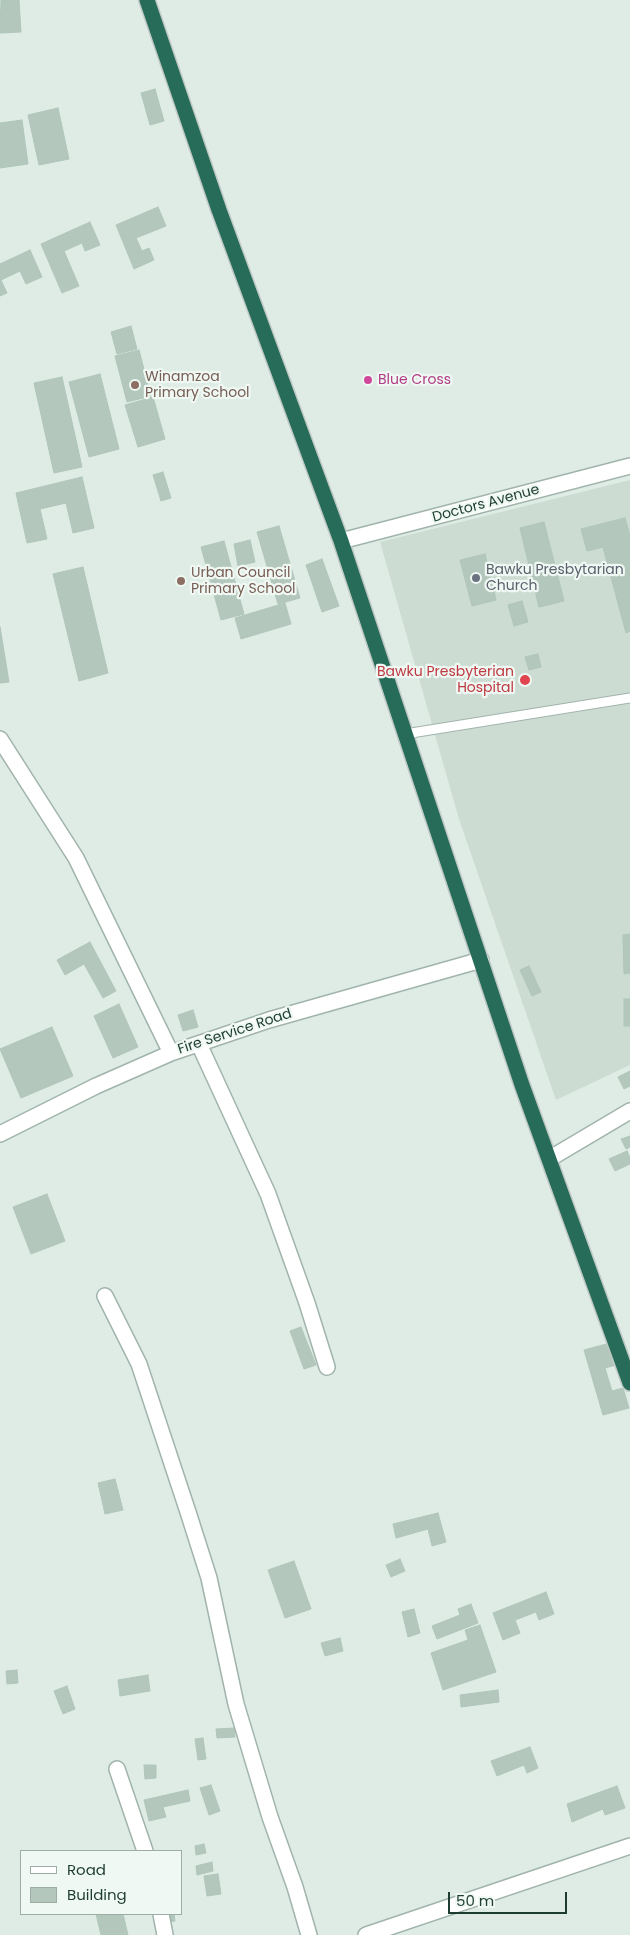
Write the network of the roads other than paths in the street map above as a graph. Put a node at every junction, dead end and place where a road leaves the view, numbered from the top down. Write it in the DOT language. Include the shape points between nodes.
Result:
graph roads {
  1 [pos="147,0"];
  2 [pos="630,466"];
  3 [pos="341,541"];
  4 [pos="630,698"];
  5 [pos="406,734"];
  6 [pos="0,739"];
  7 [pos="482,960"];
  8 [pos="199,1044"];
  9 [pos="172,1053"];
  10 [pos="630,1110"];
  11 [pos="0,1134"];
  12 [pos="549,1159"];
  13 [pos="105,1296"];
  14 [pos="327,1367"];
  15 [pos="630,1383"];
  16 [pos="117,1769"];
  17 [pos="630,1846"];
  18 [pos="145,1850"];
  19 [pos="161,1915"];
  20 [pos="165,1935"];
  21 [pos="309,1935"];
  22 [pos="366,1935"];
  1 -- 3 [label="highway" via="219,210"];
  2 -- 3 [label="street, Doctors Avenue"];
  3 -- 5 [label="highway"];
  4 -- 5 [label="lane"];
  5 -- 7 [label="highway"];
  6 -- 9 [label="street" via="76,858"];
  7 -- 8 [label="street, Fire Service Road" via="269,1020"];
  7 -- 12 [label="highway"];
  8 -- 9 [label="street, Fire Service Road"];
  8 -- 14 [label="street" via="268,1194"];
  9 -- 11 [label="street, Fire Service Road" via="96,1086"];
  10 -- 12 [label="street"];
  12 -- 15 [label="highway"];
  13 -- 21 [label="street" via="139,1364 188,1512 209,1578 236,1704"];
  16 -- 18 [label="street"];
  17 -- 22 [label="street"];
  19 -- 20 [label="street"];
}
